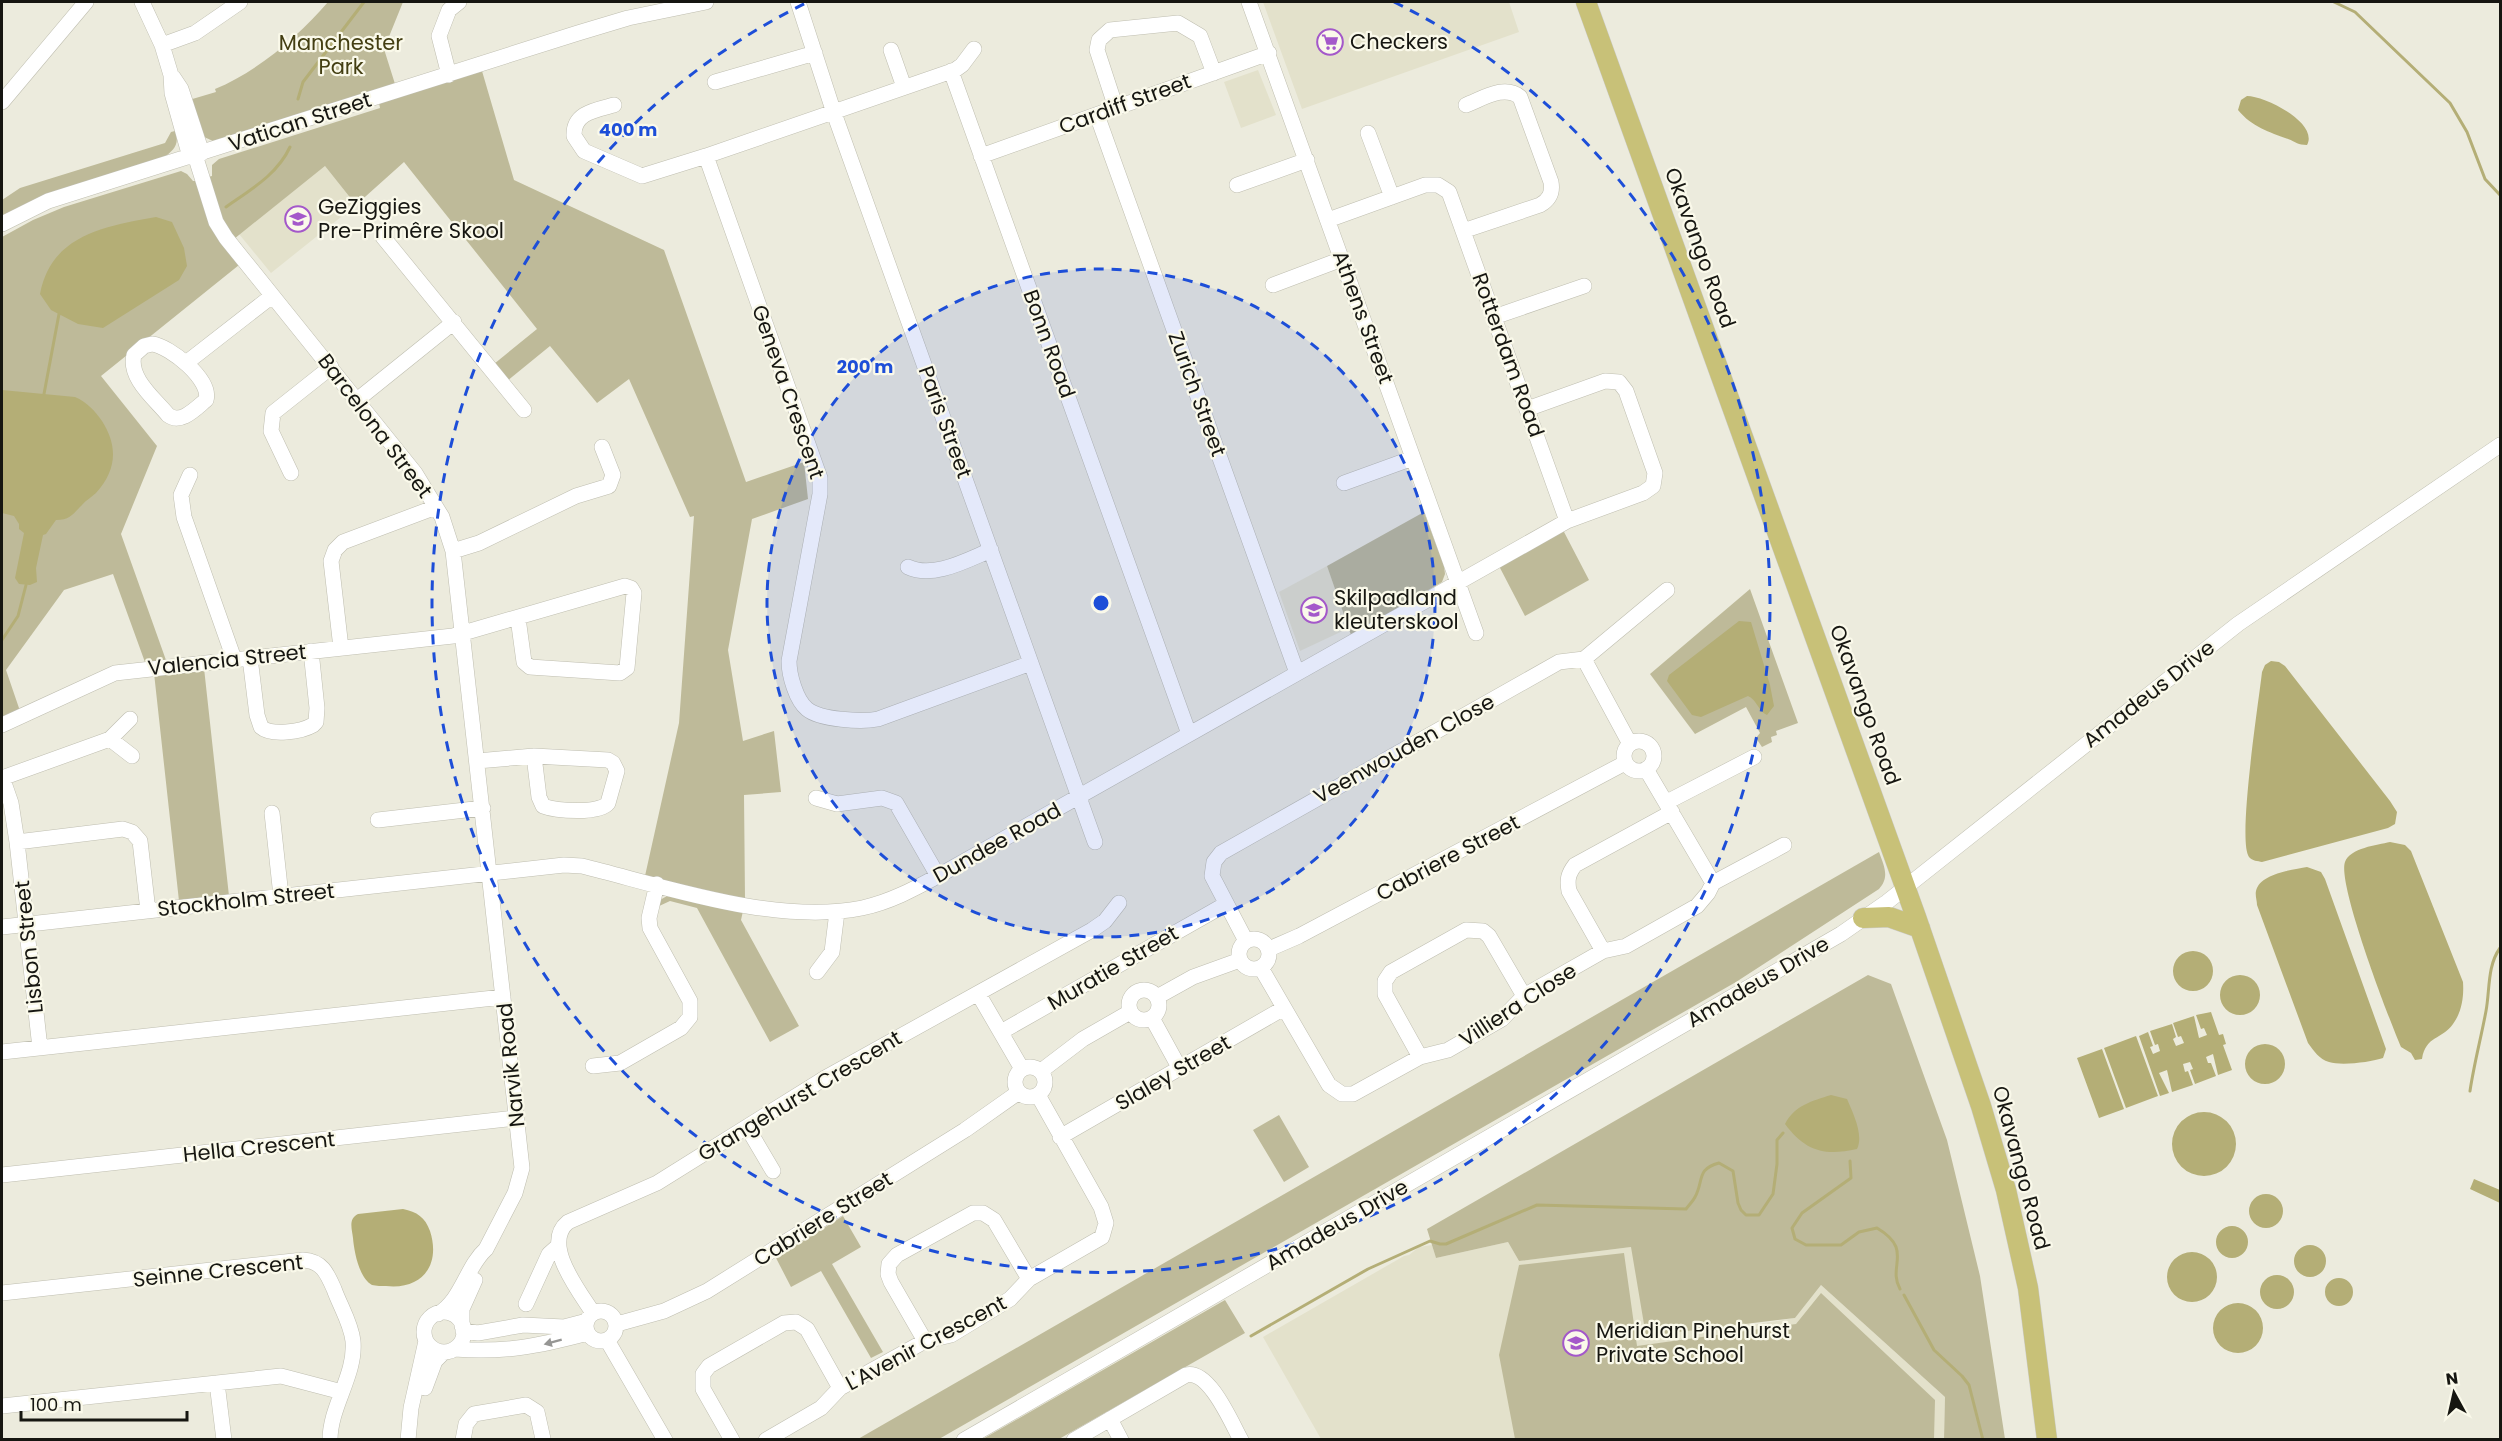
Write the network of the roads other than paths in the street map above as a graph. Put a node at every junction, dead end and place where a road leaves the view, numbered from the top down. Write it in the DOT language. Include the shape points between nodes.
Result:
graph roads {
  1 [pos="86,2"];
  2 [pos="142,2"];
  3 [pos="240,2"];
  4 [pos="459,2"];
  5 [pos="706,2"];
  6 [pos="798,2"];
  7 [pos="1249,2"];
  8 [pos="1586,2"];
  9 [pos="162,45"];
  10 [pos="974,49"];
  11 [pos="891,50"];
  12 [pos="815,53"];
  13 [pos="1269,53"];
  14 [pos="951,71"];
  15 [pos="1214,73"];
  16 [pos="448,75"];
  17 [pos="715,82"];
  18 [pos="904,87"];
  19 [pos="2,102"];
  20 [pos="614,105"];
  21 [pos="1466,105"];
  22 [pos="1116,108"];
  23 [pos="834,112"];
  24 [pos="1096,115"];
  25 [pos="1368,133"];
  26 [pos="196,155"];
  27 [pos="706,156"];
  28 [pos="981,156"];
  29 [pos="1307,160"];
  30 [pos="1237,185"];
  31 [pos="1392,197"];
  32 [pos="1328,220"];
  33 [pos="2,224"];
  34 [pos="1463,231"];
  35 [pos="383,237"];
  36 [pos="1342,259"];
  37 [pos="1273,285"];
  38 [pos="1584,286"];
  39 [pos="272,296"];
  40 [pos="1494,317"];
  41 [pos="454,322"];
  42 [pos="186,363"];
  43 [pos="331,367"];
  44 [pos="357,400"];
  45 [pos="1527,409"];
  46 [pos="524,410"];
  47 [pos="2500,445"];
  48 [pos="602,447"];
  49 [pos="1413,458"];
  50 [pos="291,473"];
  51 [pos="190,475"];
  52 [pos="1344,483"];
  53 [pos="436,507"];
  54 [pos="1567,521"];
  55 [pos="991,550"];
  56 [pos="453,551"];
  57 [pos="908,567"];
  58 [pos="1457,584"];
  59 [pos="1667,590"];
  60 [pos="518,618"];
  61 [pos="1476,633"];
  62 [pos="463,634"];
  63 [pos="340,648"];
  64 [pos="311,651"];
  65 [pos="242,659"];
  66 [pos="1584,659"];
  67 [pos="1031,663"];
  68 [pos="1297,673"];
  69 [pos="130,719"];
  70 [pos="2,724"];
  71 [pos="1189,734"];
  72 [pos="110,739"];
  73 [pos="1630,744"];
  74 [pos="132,756"];
  75 [pos="534,756"];
  76 [pos="1755,757"];
  77 [pos="477,761"];
  78 [pos="1625,763"];
  79 [pos="1646,769"];
  80 [pos="2,777"];
  81 [pos="1079,796"];
  82 [pos="816,798"];
  83 [pos="6,803"];
  84 [pos="1669,807"];
  85 [pos="483,808"];
  86 [pos="272,813"];
  87 [pos="378,820"];
  88 [pos="17,842"];
  89 [pos="1095,842"];
  90 [pos="1784,845"];
  91 [pos="490,873"];
  92 [pos="938,876"];
  93 [pos="1713,883"];
  94 [pos="657,884"];
  95 [pos="1905,888"];
  96 [pos="280,896"];
  97 [pos="1119,903"];
  98 [pos="1226,904"];
  99 [pos="148,911"];
  100 [pos="837,912"];
  101 [pos="1863,918"];
  102 [pos="26,924"];
  103 [pos="2,927"];
  104 [pos="1920,928"];
  105 [pos="1246,941"];
  106 [pos="1269,949"];
  107 [pos="1603,951"];
  108 [pos="1240,960"];
  109 [pos="1261,968"];
  110 [pos="817,972"];
  111 [pos="979,995"];
  112 [pos="1524,996"];
  113 [pos="503,997"];
  114 [pos="1157,997"];
  115 [pos="1284,1008"];
  116 [pos="1130,1012"];
  117 [pos="1152,1018"];
  118 [pos="1001,1032"];
  119 [pos="40,1048"];
  120 [pos="2,1052"];
  121 [pos="1420,1058"];
  122 [pos="593,1066"];
  123 [pos="1022,1069"];
  124 [pos="1180,1069"];
  125 [pos="1041,1071"];
  126 [pos="1019,1092"];
  127 [pos="1038,1095"];
  128 [pos="516,1118"];
  129 [pos="747,1127"];
  130 [pos="1060,1137"];
  131 [pos="773,1171"];
  132 [pos="2,1175"];
  133 [pos="558,1246"];
  134 [pos="486,1249"];
  135 [pos="1029,1279"];
  136 [pos="2,1293"];
  137 [pos="526,1304"];
  138 [pos="438,1314"];
  139 [pos="589,1322"];
  140 [pos="616,1324"];
  141 [pos="463,1328"];
  142 [pos="500,1330"];
  143 [pos="607,1340"];
  144 [pos="426,1341"];
  145 [pos="925,1341"];
  146 [pos="449,1350"];
  147 [pos="503,1350"];
  148 [pos="217,1383"];
  149 [pos="840,1388"];
  150 [pos="342,1392"];
  151 [pos="2,1406"];
  152 [pos="1110,1419"];
  153 [pos="411,1421"];
  154 [pos="543,1439"];
  155 [pos="224,1440"];
  156 [pos="330,1440"];
  157 [pos="408,1440"];
  158 [pos="463,1440"];
  159 [pos="665,1440"];
  160 [pos="732,1440"];
  161 [pos="766,1440"];
  162 [pos="964,1440"];
  163 [pos="1074,1440"];
  164 [pos="1121,1440"];
  165 [pos="1241,1440"];
  166 [pos="2048,1440"];
  1 -- 19 [label="street"];
  2 -- 9 [label="street, Barcelona Street"];
  3 -- 9 [label="street" via="195,33"];
  4 -- 16 [label="street" via="449,10 439,36"];
  5 -- 16 [label="street, Vatican Street" via="618,21"];
  6 -- 12 [label="street, Paris Street"];
  7 -- 13 [label="street, Athens Street"];
  8 -- 95 [label="main road, Okavango Road"];
  9 -- 26 [label="street, Barcelona Street" via="172,93"];
  10 -- 14 [label="street" via="962,65"];
  11 -- 18 [label="street"];
  12 -- 17 [label="street"];
  12 -- 23 [label="street, Paris Street"];
  13 -- 15 [label="street, Cardiff Street"];
  13 -- 29 [label="street, Athens Street"];
  14 -- 18 [label="street"];
  14 -- 28 [label="street, Bonn Road"];
  15 -- 22 [label="street, Cardiff Street"];
  15 -- 22 [label="street" via="1200,36 1178,23 1110,30 1099,40 1097,50"];
  16 -- 26 [label="street, Vatican Street"];
  18 -- 23 [label="street"];
  20 -- 27 [label="street" via="586,113 578,120 574,136 584,151 642,176"];
  21 -- 34 [label="street" via="1502,92 1517,95 1552,189 1549,198 1540,204"];
  22 -- 24 [label="street, Cardiff Street"];
  23 -- 27 [label="street"];
  23 -- 55 [label="street, Paris Street"];
  24 -- 28 [label="street, Cardiff Street"];
  24 -- 68 [label="street, Zurich Street"];
  25 -- 31 [label="street"];
  26 -- 33 [label="street, Vatican Street" via="48,201"];
  26 -- 39 [label="street, Barcelona Street" via="219,228"];
  27 -- 67 [label="street, Geneva Crescent" via="820,478 789,661 790,675 802,705 819,715 878,719"];
  28 -- 71 [label="street, Bonn Road"];
  29 -- 30 [label="street"];
  29 -- 32 [label="street, Athens Street"];
  31 -- 32 [label="street, Rotterdam Road"];
  31 -- 34 [label="street, Rotterdam Road" via="1430,184 1442,187 1451,196"];
  32 -- 36 [label="street, Athens Street"];
  34 -- 40 [label="street, Rotterdam Road"];
  35 -- 41 [label="street"];
  36 -- 37 [label="street"];
  36 -- 49 [label="street, Athens Street"];
  38 -- 40 [label="street"];
  39 -- 42 [label="street"];
  39 -- 43 [label="street, Barcelona Street"];
  40 -- 45 [label="street, Rotterdam Road"];
  41 -- 44 [label="street"];
  41 -- 46 [label="street"];
  42 -- 42 [label="street" via="169,349 152,344 138,351 132,361 136,376 172,418 186,415 207,396 205,387"];
  43 -- 44 [label="street, Barcelona Street"];
  43 -- 50 [label="street" via="273,413 271,431"];
  44 -- 53 [label="street, Barcelona Street" via="415,473"];
  45 -- 54 [label="street, Rotterdam Road"];
  45 -- 54 [label="street" via="1605,381 1619,382 1626,391 1655,482 1643,494"];
  47 -- 95 [label="street, Amadeus Drive" via="2238,624"];
  48 -- 56 [label="street" via="613,475 609,486 576,496 479,543"];
  49 -- 52 [label="street"];
  49 -- 58 [label="street, Athens Street"];
  51 -- 65 [label="street" via="181,495 184,517"];
  53 -- 56 [label="street, Barcelona Street"];
  53 -- 63 [label="street" via="343,542 334,550 331,561"];
  54 -- 58 [label="street"];
  55 -- 57 [label="street" via="935,570 923,572"];
  55 -- 67 [label="street, Paris Street"];
  56 -- 62 [label="street, Barcelona Street"];
  58 -- 61 [label="street, Athens Street"];
  58 -- 68 [label="street, Dundee Road"];
  59 -- 66 [label="street, Veenwouden Close"];
  60 -- 60 [label="street, Valencia Street" via="629,586 634,593 627,668 620,673 527,666"];
  60 -- 62 [label="street, Valencia Street"];
  62 -- 63 [label="street, Valencia Street"];
  62 -- 77 [label="street, Barcelona Street"];
  63 -- 64 [label="street, Valencia Street"];
  64 -- 65 [label="street, Valencia Street"];
  64 -- 65 [label="street" via="317,716 312,725 271,733 261,727"];
  65 -- 70 [label="street, Valencia Street" via="115,673"];
  66 -- 73 [label="street"];
  66 -- 98 [label="street, Veenwouden Close" via="1559,662 1221,852 1214,862 1212,876"];
  67 -- 81 [label="street, Paris Street"];
  68 -- 71 [label="street, Dundee Road"];
  69 -- 72 [label="street"];
  71 -- 81 [label="street, Dundee Road"];
  72 -- 74 [label="street"];
  72 -- 80 [label="street"];
  73 -- 78 [label="street" via="1624,752"];
  73 -- 79 [label="street" via="1640,741 1651,748 1654,759"];
  75 -- 75 [label="street" via="603,759 613,763 616,777 606,807 596,811 543,806"];
  75 -- 77 [label="street"];
  76 -- 84 [label="street"];
  77 -- 85 [label="street, Barcelona Street"];
  78 -- 79 [label="street" via="1635,771"];
  78 -- 106 [label="street, Cabriere Street"];
  79 -- 84 [label="street"];
  80 -- 83 [label="street, Lisbon Street"];
  81 -- 89 [label="street, Paris Street"];
  81 -- 92 [label="street, Dundee Road"];
  82 -- 92 [label="street" via="837,804 882,798 896,803"];
  83 -- 88 [label="street, Lisbon Street"];
  84 -- 93 [label="street"];
  84 -- 107 [label="street" via="1570,871 1569,891"];
  85 -- 87 [label="street"];
  85 -- 91 [label="street, Barcelona Street"];
  86 -- 96 [label="street"];
  88 -- 99 [label="street" via="123,829 132,832 140,841"];
  88 -- 102 [label="street, Lisbon Street"];
  90 -- 93 [label="street, Villiera Close"];
  91 -- 94 [label="street, Dundee Road" via="576,865"];
  91 -- 96 [label="street, Stockholm Street"];
  91 -- 113 [label="street, Narvik Road"];
  92 -- 100 [label="street, Dundee Road" via="890,900"];
  93 -- 107 [label="street, Villiera Close" via="1697,906 1626,946"];
  94 -- 100 [label="street, Dundee Road" via="746,905"];
  94 -- 122 [label="street" via="650,928 690,1002 690,1017 681,1028 620,1063"];
  95 -- 101 [label="street, Amadeus Drive"];
  95 -- 104 [label="main road, Okavango Road"];
  96 -- 99 [label="street, Stockholm Street"];
  97 -- 111 [label="street, Grangehurst Crescent" via="1092,930"];
  98 -- 105 [label="street, Veenwouden Close"];
  98 -- 118 [label="street, Muratie Street"];
  99 -- 102 [label="street, Stockholm Street"];
  100 -- 110 [label="street" via="832,952"];
  101 -- 104 [label="main road" via="1889,917"];
  101 -- 162 [label="street, Amadeus Drive" via="1747,989"];
  102 -- 103 [label="street, Stockholm Street"];
  102 -- 119 [label="street, Lisbon Street"];
  104 -- 166 [label="main road, Okavango Road" via="2006,1190 2028,1288"];
  105 -- 106 [label="street" via="1259,940"];
  105 -- 108 [label="street" via="1240,950"];
  106 -- 109 [label="street" via="1269,958"];
  107 -- 112 [label="street, Villiera Close"];
  108 -- 109 [label="street" via="1251,969"];
  108 -- 114 [label="street" via="1193,977"];
  109 -- 115 [label="street, Villiera Close"];
  111 -- 118 [label="street"];
  111 -- 129 [label="street, Grangehurst Crescent" via="961,1001"];
  112 -- 121 [label="street, Villiera Close" via="1502,1019 1448,1050"];
  112 -- 121 [label="street" via="1489,936 1477,929 1466,930 1391,972 1385,981 1385,994"];
  113 -- 119 [label="street"];
  113 -- 128 [label="street, Narvik Road"];
  114 -- 116 [label="street" via="1145,990 1136,992 1130,1000"];
  114 -- 117 [label="street" via="1159,1008"];
  115 -- 121 [label="street, Villiera Close" via="1329,1085 1342,1094 1361,1091"];
  115 -- 124 [label="street, Slaley Street"];
  116 -- 117 [label="street" via="1140,1020"];
  116 -- 125 [label="street" via="1083,1039"];
  117 -- 124 [label="street"];
  118 -- 123 [label="street"];
  119 -- 120 [label="street"];
  123 -- 125 [label="street" via="1034,1067"];
  123 -- 126 [label="street" via="1015,1080"];
  124 -- 130 [label="street, Slaley Street"];
  125 -- 127 [label="street" via="1045,1078"];
  126 -- 127 [label="street" via="1030,1097"];
  126 -- 140 [label="street, Cabriere Street" via="707,1291 664,1311"];
  127 -- 130 [label="street, L'Avenir Crescent"];
  128 -- 132 [label="street, Hella Crescent"];
  128 -- 134 [label="street, Narvik Road" via="521,1177"];
  129 -- 131 [label="street"];
  129 -- 133 [label="street, Grangehurst Crescent" via="657,1182 568,1222 559,1233"];
  130 -- 135 [label="street, L'Avenir Crescent" via="1101,1207 1104,1231 1100,1240"];
  133 -- 137 [label="street, Grangehurst Crescent" via="549,1254"];
  133 -- 139 [label="street"];
  134 -- 138 [label="street, Narvik Road" via="450,1304"];
  134 -- 141 [label="street, Narvik Road" via="462,1309"];
  135 -- 145 [label="street, L'Avenir Crescent" via="1010,1299 951,1335"];
  135 -- 145 [label="street" via="996,1222 980,1213 973,1213 897,1255 889,1264 889,1278"];
  136 -- 150 [label="street, Seinne Crescent" via="310,1260 327,1273 351,1334 352,1357"];
  138 -- 141 [label="street" via="454,1316"];
  138 -- 144 [label="street" via="426,1323"];
  139 -- 140 [label="street" via="607,1312"];
  139 -- 142 [label="street" via="567,1327 523,1325"];
  139 -- 143 [label="street" via="597,1341"];
  139 -- 147 [label="street, one-way" via="539,1346"];
  140 -- 143 [label="street" via="615,1334"];
  141 -- 142 [label="street" via="478,1333"];
  141 -- 146 [label="street" via="461,1341"];
  142 -- 147 [label="street"];
  143 -- 159 [label="street"];
  144 -- 146 [label="street" via="435,1350"];
  144 -- 153 [label="street"];
  145 -- 149 [label="street, L'Avenir Crescent"];
  146 -- 147 [label="street"];
  146 -- 153 [label="street" via="435,1361"];
  148 -- 150 [label="street" via="286,1376"];
  148 -- 151 [label="street"];
  148 -- 155 [label="street"];
  149 -- 160 [label="street" via="807,1329 796,1322 784,1323 710,1366 703,1374 703,1389"];
  149 -- 161 [label="street, L'Avenir Crescent" via="821,1408"];
  150 -- 156 [label="street, Seinne Crescent"];
  152 -- 163 [label="street"];
  152 -- 164 [label="street"];
  152 -- 165 [label="street" via="1193,1374 1209,1384"];
  153 -- 157 [label="street"];
  154 -- 158 [label="street" via="537,1412 526,1405 474,1414 466,1424"];
}
